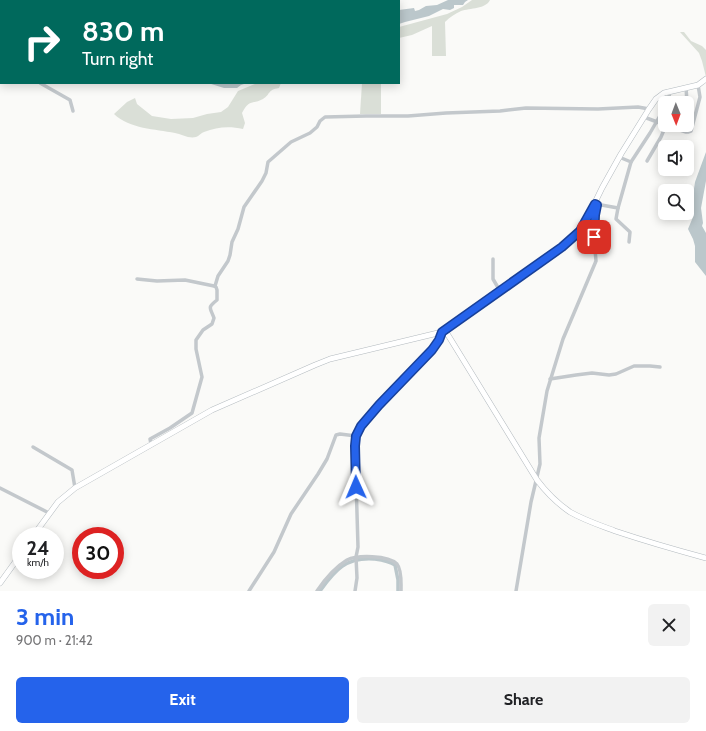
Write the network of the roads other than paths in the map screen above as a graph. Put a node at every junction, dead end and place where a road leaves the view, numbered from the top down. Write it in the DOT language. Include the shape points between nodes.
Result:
graph roads {
  1 [pos="706,79"];
  2 [pos="42,84"];
  3 [pos="698,85"];
  4 [pos="686,87"];
  5 [pos="668,91"];
  6 [pos="669,96"];
  7 [pos="687,96"];
  8 [pos="649,109"];
  9 [pos="73,111"];
  10 [pos="644,117"];
  11 [pos="658,119"];
  12 [pos="694,119"];
  13 [pos="656,122"];
  14 [pos="662,132"];
  15 [pos="619,157"];
  16 [pos="647,161"];
  17 [pos="631,162"];
  18 [pos="596,204"];
  19 [pos="618,208"];
  20 [pos="629,242"];
  21 [pos="493,259"];
  22 [pos="137,279"];
  23 [pos="215,286"];
  24 [pos="500,291"];
  25 [pos="442,332"];
  26 [pos="660,367"];
  27 [pos="550,379"];
  28 [pos="356,436"];
  29 [pos="151,444"];
  30 [pos="33,447"];
  31 [pos="537,480"];
  32 [pos="0,488"];
  33 [pos="75,488"];
  34 [pos="49,513"];
  35 [pos="39,527"];
  36 [pos="706,558"];
  37 [pos="357,559"];
  38 [pos="12,566"];
  39 [pos="0,583"];
  40 [pos="249,591"];
  41 [pos="317,591"];
  42 [pos="355,591"];
  43 [pos="401,591"];
  44 [pos="516,591"];
  1 -- 3 [label="main road"];
  2 -- 9 [label="street" via="70,100"];
  3 -- 4 [label="main road"];
  3 -- 12 [label="street" via="700,97"];
  4 -- 5 [label="main road"];
  4 -- 7 [label="street"];
  5 -- 6 [label="street"];
  5 -- 8 [label="main road"];
  8 -- 10 [label="main road"];
  8 -- 23 [label="street" via="638,106 598,109 526,108 408,116 325,117 310,133 291,142 268,162 262,181 244,207 228,261"];
  10 -- 13 [label="street"];
  10 -- 15 [label="main road"];
  11 -- 13 [label="street"];
  13 -- 17 [label="street"];
  14 -- 16 [label="street"];
  15 -- 17 [label="street"];
  15 -- 18 [label="main road"];
  17 -- 19 [label="street"];
  18 -- 19 [label="street"];
  18 -- 24 [label="main road" via="576,235"];
  18 -- 27 [label="street" via="596,261 563,339"];
  19 -- 20 [label="street" via="616,219 630,232"];
  21 -- 24 [label="street" via="493,279"];
  22 -- 23 [label="street" via="185,280"];
  23 -- 29 [label="street" via="217,297 210,308 213,320 196,340 202,377 192,413 150,439"];
  24 -- 25 [label="main road"];
  25 -- 28 [label="street" via="432,350 379,405"];
  25 -- 29 [label="main road" via="324,361 212,410"];
  25 -- 31 [label="main road" via="448,335"];
  26 -- 27 [label="street" via="634,366 616,374 592,373"];
  27 -- 31 [label="street" via="539,438 540,464"];
  28 -- 37 [label="street"];
  28 -- 40 [label="street" via="336,436 327,459 291,514 274,552"];
  29 -- 33 [label="main road"];
  30 -- 33 [label="street" via="72,470"];
  31 -- 36 [label="main road" via="558,503 589,522"];
  31 -- 44 [label="street"];
  32 -- 34 [label="street"];
  33 -- 34 [label="main road"];
  34 -- 35 [label="main road"];
  37 -- 41 [label="street" via="346,561 337,567"];
  37 -- 42 [label="street"];
  37 -- 43 [label="street" via="380,558 398,565"];
  38 -- 39 [label="main road"];
}
